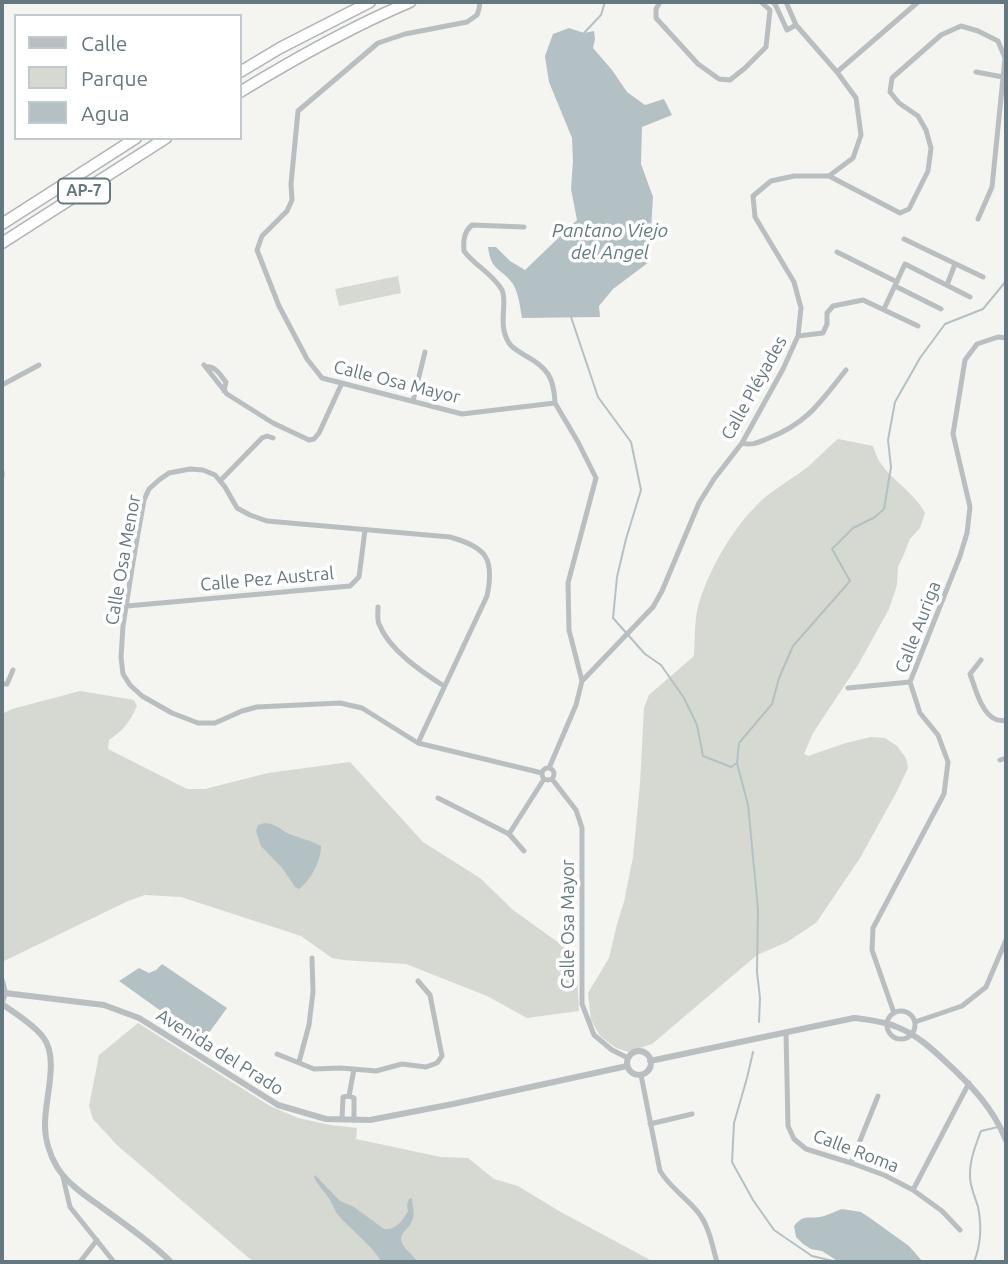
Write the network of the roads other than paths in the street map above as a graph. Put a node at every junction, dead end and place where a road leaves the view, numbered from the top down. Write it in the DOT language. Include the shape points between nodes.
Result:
graph roads {
  1 [pos="370,2"];
  2 [pos="410,2"];
  3 [pos="480,2"];
  4 [pos="660,2"];
  5 [pos="761,2"];
  6 [pos="772,2"];
  7 [pos="786,2"];
  8 [pos="918,2"];
  9 [pos="796,25"];
  10 [pos="242,71"];
  11 [pos="837,72"];
  12 [pos="976,72"];
  13 [pos="1003,77"];
  14 [pos="242,91"];
  15 [pos="133,140"];
  16 [pos="163,140"];
  17 [pos="829,176"];
  18 [pos="978,219"];
  19 [pos="2,224"];
  20 [pos="524,227"];
  21 [pos="904,239"];
  22 [pos="2,243"];
  23 [pos="837,252"];
  24 [pos="955,264"];
  25 [pos="983,277"];
  26 [pos="896,284"];
  27 [pos="947,285"];
  28 [pos="970,297"];
  29 [pos="884,309"];
  30 [pos="941,309"];
  31 [pos="918,326"];
  32 [pos="798,336"];
  33 [pos="1006,338"];
  34 [pos="425,352"];
  35 [pos="39,365"];
  36 [pos="205,366"];
  37 [pos="846,370"];
  38 [pos="342,383"];
  39 [pos="2,385"];
  40 [pos="413,401"];
  41 [pos="555,403"];
  42 [pos="273,438"];
  43 [pos="742,443"];
  44 [pos="220,481"];
  45 [pos="365,530"];
  46 [pos="127,606"];
  47 [pos="379,607"];
  48 [pos="981,660"];
  49 [pos="13,670"];
  50 [pos="582,681"];
  51 [pos="910,682"];
  52 [pos="2,684"];
  53 [pos="444,687"];
  54 [pos="848,688"];
  55 [pos="1006,721"];
  56 [pos="418,743"];
  57 [pos="549,768"];
  58 [pos="543,776"];
  59 [pos="552,779"];
  60 [pos="438,798"];
  61 [pos="509,834"];
  62 [pos="524,851"];
  63 [pos="1006,940"];
  64 [pos="312,958"];
  65 [pos="2,981"];
  66 [pos="418,981"];
  67 [pos="5,993"];
  68 [pos="2,1003"];
  69 [pos="894,1013"];
  70 [pos="915,1022"];
  71 [pos="887,1023"];
  72 [pos="786,1032"];
  73 [pos="912,1034"];
  74 [pos="277,1055"];
  75 [pos="650,1061"];
  76 [pos="299,1062"];
  77 [pos="627,1062"];
  78 [pos="354,1069"];
  79 [pos="641,1075"];
  80 [pos="969,1083"];
  81 [pos="349,1096"];
  82 [pos="878,1096"];
  83 [pos="692,1114"];
  84 [pos="342,1119"];
  85 [pos="354,1120"];
  86 [pos="650,1124"];
  87 [pos="1006,1140"];
  88 [pos="851,1163"];
  89 [pos="62,1174"];
  90 [pos="913,1190"];
  91 [pos="960,1230"];
  92 [pos="97,1240"];
  93 [pos="80,1262"];
  94 [pos="114,1262"];
  95 [pos="171,1262"];
  96 [pos="718,1262"];
  1 -- 10 [label="highway"];
  2 -- 14 [label="highway"];
  3 -- 38 [label="street, Calle Osa Mayor" via="477,15 467,22 379,43 298,111 292,200 262,236 257,250 307,359 322,378"];
  4 -- 5 [label="street" via="656,18 698,64 719,79 730,80 766,47 770,10"];
  6 -- 9 [label="street" via="787,30"];
  7 -- 9 [label="street"];
  8 -- 11 [label="street"];
  9 -- 11 [label="street"];
  11 -- 17 [label="street" via="856,97 861,135 853,158"];
  12 -- 13 [label="street"];
  13 -- 17 [label="street" via="1005,58 998,41 961,26 940,35 892,78 890,92 918,116 931,148 928,171 909,209 900,213"];
  13 -- 18 [label="street" via="992,187"];
  15 -- 19 [label="highway, AP-7"];
  16 -- 22 [label="highway, AP-7"];
  17 -- 32 [label="street, Calle Pléyades" via="771,181 752,196 755,218 794,282 801,308"];
  20 -- 41 [label="street" via="472,225 464,236 464,251 502,290 507,339 514,349 547,370"];
  21 -- 24 [label="street"];
  23 -- 26 [label="street"];
  24 -- 25 [label="street"];
  24 -- 27 [label="street"];
  26 -- 27 [label="street" via="905,264"];
  26 -- 29 [label="street"];
  26 -- 30 [label="street"];
  27 -- 28 [label="street"];
  29 -- 31 [label="street"];
  29 -- 32 [label="street" via="863,300 833,306 824,332"];
  32 -- 43 [label="street, Calle Pléyades"];
  33 -- 51 [label="street, Calle Auriga" via="977,344 965,360 953,435 970,507 967,533"];
  34 -- 40 [label="street"];
  35 -- 39 [label="street"];
  36 -- 38 [label="street" via="224,391 309,440 319,433"];
  37 -- 43 [label="street" via="814,410 794,426 751,445"];
  38 -- 40 [label="street, Calle Osa Mayor"];
  40 -- 41 [label="street, Calle Osa Mayor" via="462,414"];
  41 -- 50 [label="street" via="596,478 568,583 569,630"];
  42 -- 44 [label="street" via="262,438"];
  43 -- 50 [label="street, Calle Pléyades" via="699,503 653,607"];
  44 -- 45 [label="street" via="237,508 267,521"];
  44 -- 46 [label="street, Calle Osa Menor" via="203,470 190,469 169,473 149,489"];
  45 -- 46 [label="street, Calle Pez Austral" via="359,577 350,586"];
  45 -- 53 [label="street" via="450,537 471,543 485,555 491,576 486,596"];
  46 -- 56 [label="street, Calle Osa Menor" via="123,674 142,696 172,713 198,723 215,723 257,708 340,703 362,708"];
  47 -- 53 [label="street" via="378,623 392,645"];
  48 -- 55 [label="street" via="970,674 978,697 994,719"];
  49 -- 52 [label="street" via="7,684"];
  50 -- 57 [label="street"];
  51 -- 54 [label="street"];
  51 -- 69 [label="street, Calle Auriga" via="920,713 938,735 948,762 944,794 873,928 872,950"];
  53 -- 56 [label="street"];
  56 -- 58 [label="street, Calle Osa Menor"];
  57 -- 58 [label="street"];
  57 -- 59 [label="street"];
  58 -- 59 [label="street"];
  58 -- 61 [label="street"];
  59 -- 77 [label="street, Calle Osa Mayor" via="576,810 582,828 582,1004 594,1035"];
  60 -- 61 [label="street"];
  61 -- 62 [label="street"];
  63 -- 70 [label="street" via="986,987 962,1006"];
  64 -- 76 [label="street" via="309,1025"];
  65 -- 67 [label="street"];
  66 -- 78 [label="street" via="430,995 442,1056 437,1063 426,1067 402,1064 376,1071"];
  67 -- 68 [label="street"];
  67 -- 84 [label="street, Avenida del Prado" via="104,1005 139,1018 278,1105"];
  68 -- 89 [label="street" via="48,1045 45,1128"];
  69 -- 70 [label="street" via="907,1012"];
  69 -- 71 [label="street"];
  70 -- 73 [label="street"];
  71 -- 72 [label="street" via="854,1018"];
  71 -- 73 [label="street"];
  71 -- 73 [label="street" via="895,1038"];
  72 -- 75 [label="street"];
  72 -- 88 [label="street, Calle Roma" via="788,1126 794,1139 806,1149"];
  73 -- 80 [label="street"];
  74 -- 76 [label="street"];
  75 -- 77 [label="street" via="640,1051"];
  75 -- 79 [label="street"];
  76 -- 78 [label="street" via="314,1069"];
  77 -- 79 [label="street" via="630,1071"];
  77 -- 85 [label="street, Avenida del Prado" via="453,1104"];
  78 -- 81 [label="street"];
  79 -- 86 [label="street"];
  80 -- 87 [label="street" via="994,1114"];
  80 -- 90 [label="street"];
  81 -- 84 [label="street" via="343,1097"];
  81 -- 85 [label="street" via="354,1098"];
  82 -- 88 [label="street"];
  83 -- 86 [label="street"];
  84 -- 85 [label="street, Avenida del Prado"];
  86 -- 96 [label="street" via="660,1171 697,1211"];
  88 -- 90 [label="street, Calle Roma"];
  89 -- 92 [label="street" via="70,1207"];
  89 -- 95 [label="street"];
  90 -- 91 [label="street, Calle Roma"];
  92 -- 93 [label="street"];
  92 -- 94 [label="street"];
}
